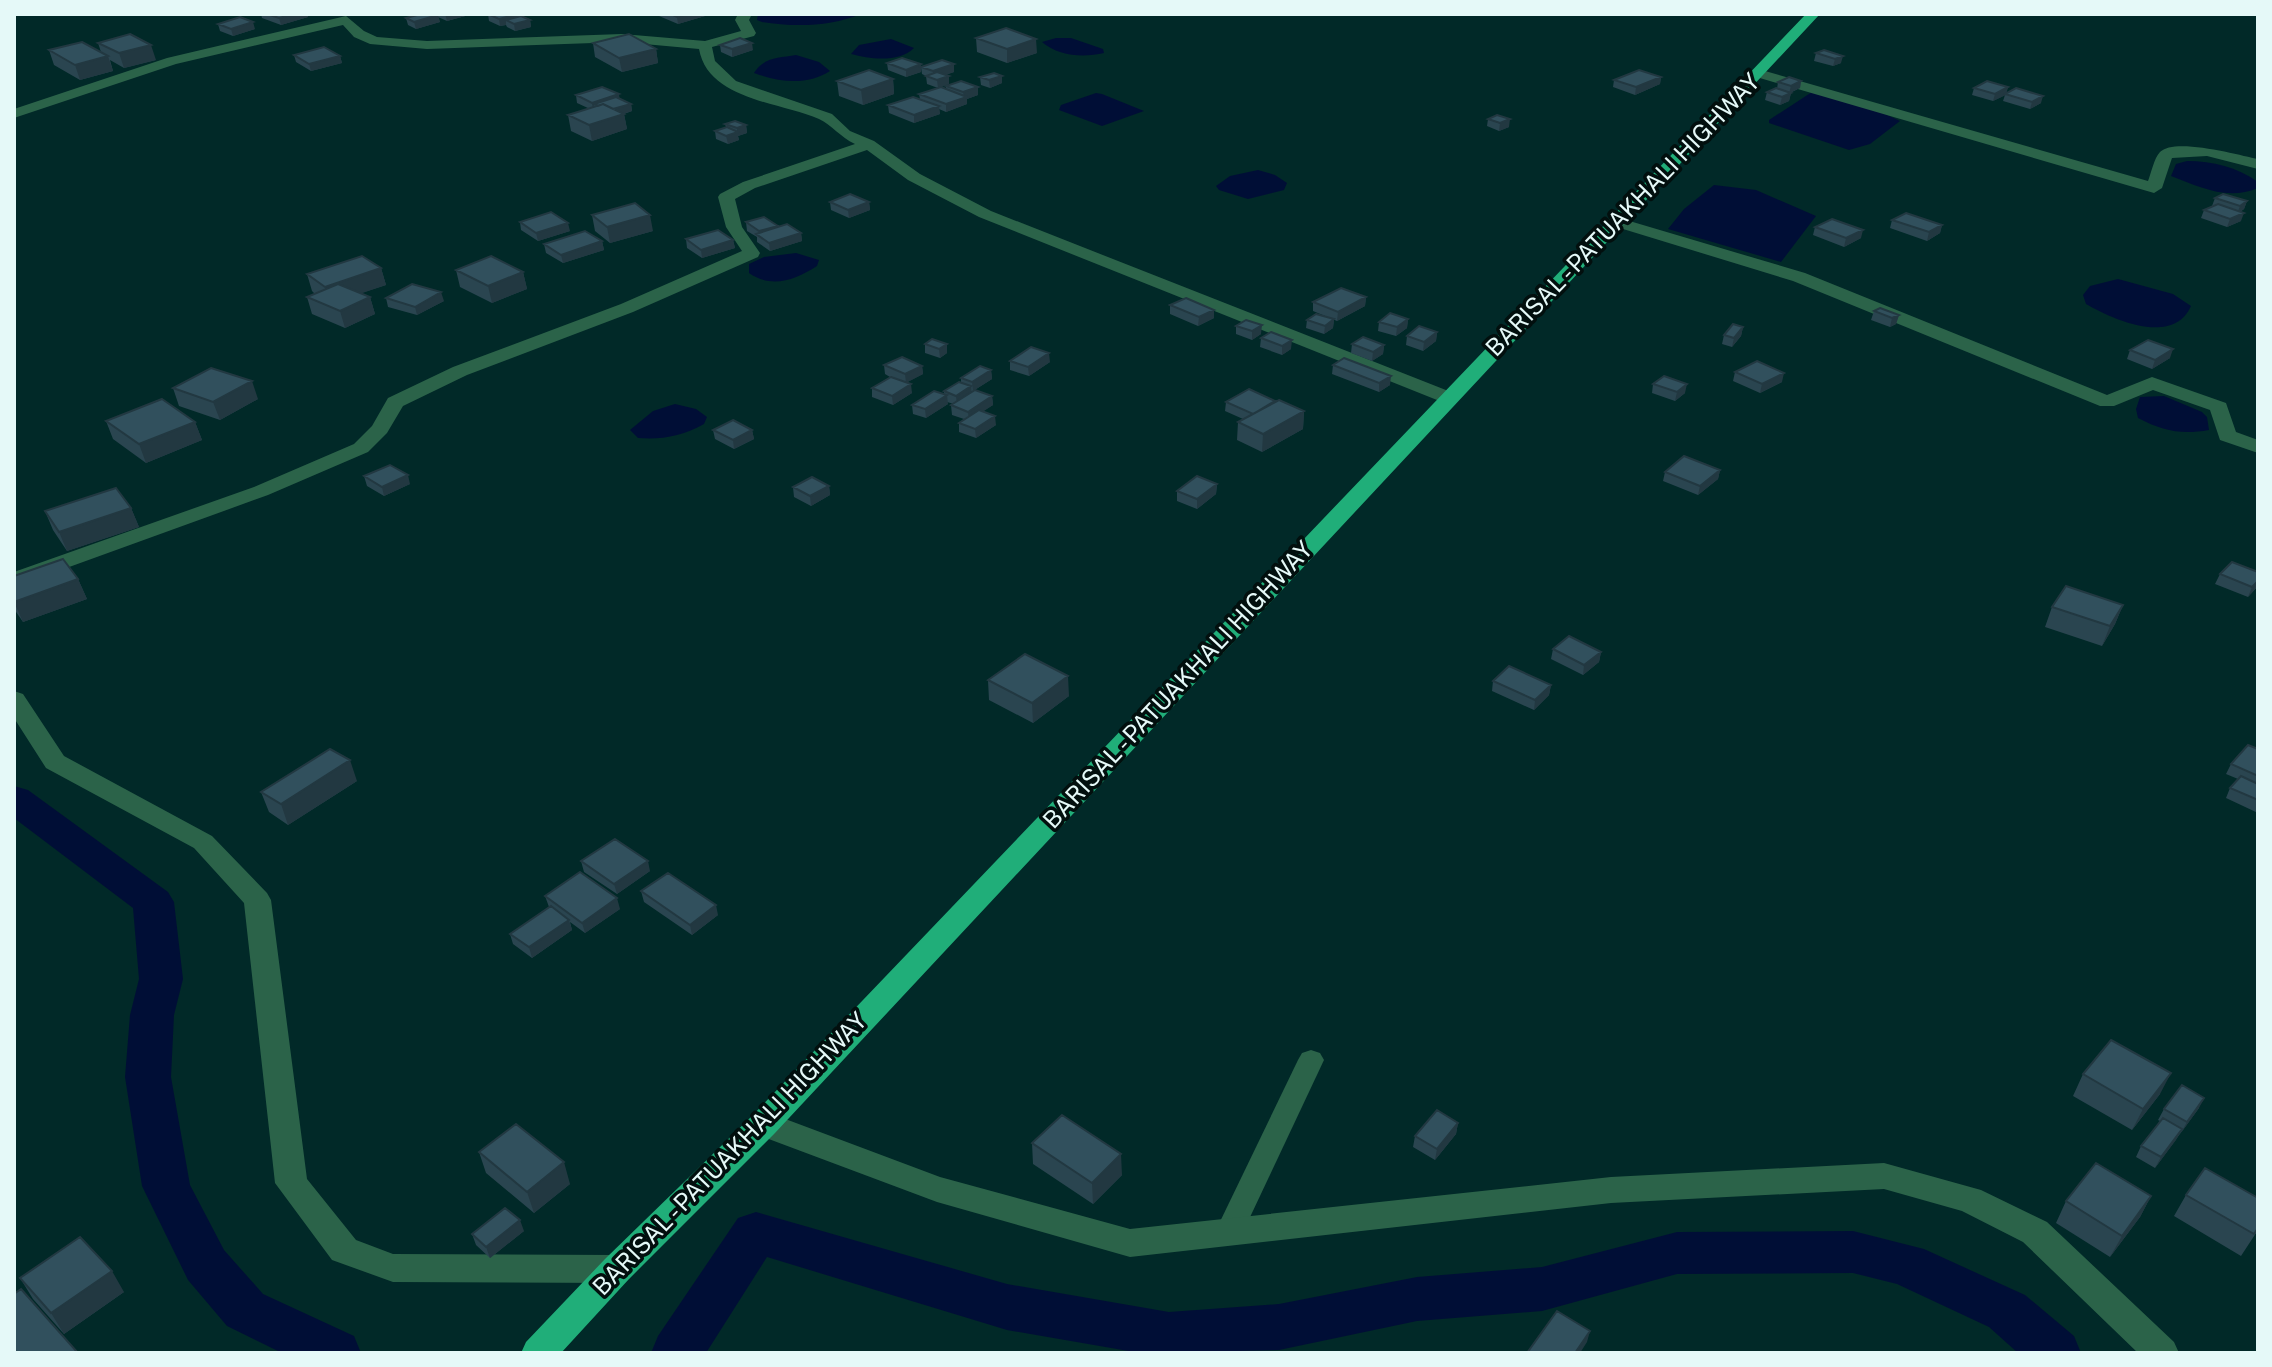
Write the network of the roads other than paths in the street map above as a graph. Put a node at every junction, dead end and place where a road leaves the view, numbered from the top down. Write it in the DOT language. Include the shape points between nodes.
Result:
graph roads {
  1 [pos="745,14"];
  2 [pos="1813,14"];
  3 [pos="705,45"];
  4 [pos="1758,73"];
  5 [pos="14,114"];
  6 [pos="869,144"];
  7 [pos="2258,164"];
  8 [pos="1616,222"];
  9 [pos="1449,398"];
  10 [pos="2258,447"];
  11 [pos="14,580"];
  12 [pos="14,699"];
  13 [pos="1311,1060"];
  14 [pos="764,1124"];
  15 [pos="1229,1232"];
  16 [pos="617,1269"];
  17 [pos="538,1353"];
  18 [pos="2162,1353"];
  1 -- 3 [label="street" via="742,20 749,33"];
  2 -- 4 [label="highway, BARISAL - PATUAKHALI HIGHWAY"];
  3 -- 5 [label="street" via="622,38 427,45 375,41 346,20 172,61"];
  3 -- 6 [label="street" via="708,62 731,84 827,117 845,134"];
  4 -- 7 [label="street" via="2154,188 2166,154 2207,151"];
  4 -- 8 [label="highway, BARISAL - PATUAKHALI HIGHWAY"];
  6 -- 9 [label="street" via="914,177 985,214"];
  6 -- 11 [label="street" via="726,197 734,227 752,253 395,402 361,448 261,491"];
  8 -- 9 [label="highway, BARISAL - PATUAKHALI HIGHWAY"];
  8 -- 10 [label="street" via="1799,277 2107,402 2152,383 2219,407 2227,436"];
  9 -- 14 [label="highway, BARISAL - PATUAKHALI HIGHWAY"];
  12 -- 16 [label="street" via="55,762 203,842 257,900 291,1183 344,1250 393,1268"];
  13 -- 15 [label="lane"];
  14 -- 15 [label="street" via="937,1189 1130,1243"];
  14 -- 16 [label="highway, BARISAL - PATUAKHALI HIGHWAY"];
  15 -- 18 [label="street" via="1611,1190 1884,1176 1970,1200 2035,1232"];
  16 -- 17 [label="highway, BARISAL - PATUAKHALI HIGHWAY"];
}
